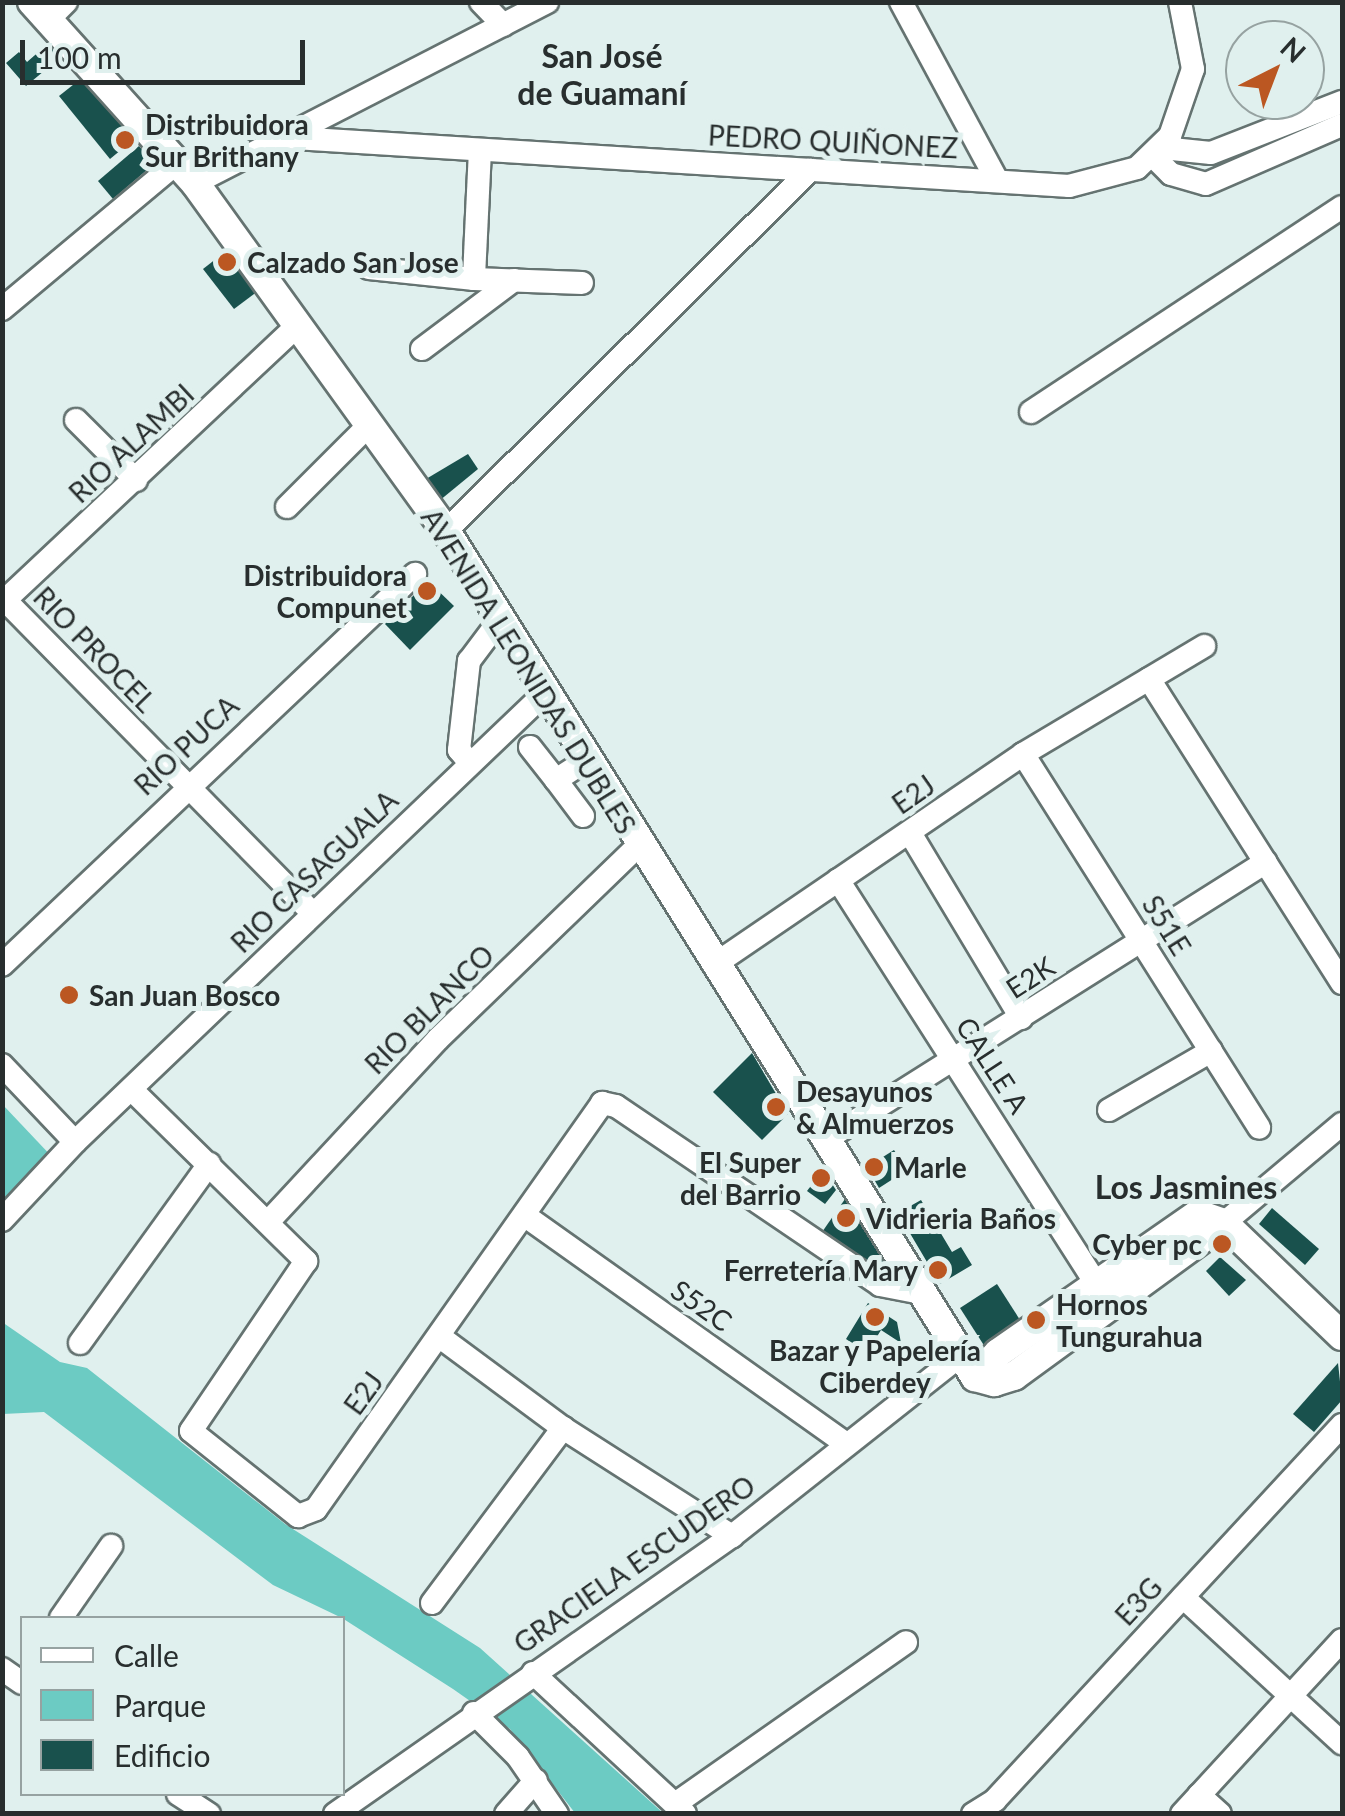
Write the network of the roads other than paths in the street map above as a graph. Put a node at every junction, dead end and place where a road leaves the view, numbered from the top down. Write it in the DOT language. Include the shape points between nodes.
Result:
graph roads {
  1 [pos="481,2"];
  2 [pos="547,2"];
  3 [pos="901,2"];
  4 [pos="1180,2"];
  5 [pos="49,8"];
  6 [pos="503,25"];
  7 [pos="1342,102"];
  8 [pos="1342,125"];
  9 [pos="278,137"];
  10 [pos="480,150"];
  11 [pos="1157,152"];
  12 [pos="810,170"];
  13 [pos="187,173"];
  14 [pos="997,180"];
  15 [pos="1342,207"];
  16 [pos="369,268"];
  17 [pos="474,278"];
  18 [pos="514,280"];
  19 [pos="582,283"];
  20 [pos="2,309"];
  21 [pos="300,324"];
  22 [pos="422,348"];
  23 [pos="1031,412"];
  24 [pos="76,420"];
  25 [pos="370,424"];
  26 [pos="136,480"];
  27 [pos="286,507"];
  28 [pos="446,531"];
  29 [pos="415,574"];
  30 [pos="4,600"];
  31 [pos="499,621"];
  32 [pos="1204,646"];
  33 [pos="1149,679"];
  34 [pos="543,695"];
  35 [pos="530,747"];
  36 [pos="1023,754"];
  37 [pos="585,761"];
  38 [pos="470,762"];
  39 [pos="556,780"];
  40 [pos="186,785"];
  41 [pos="583,816"];
  42 [pos="910,833"];
  43 [pos="638,846"];
  44 [pos="1266,862"];
  45 [pos="838,880"];
  46 [pos="313,913"];
  47 [pos="1141,941"];
  48 [pos="2,965"];
  49 [pos="714,965"];
  50 [pos="1342,983"];
  51 [pos="1021,1018"];
  52 [pos="1211,1051"];
  53 [pos="953,1058"];
  54 [pos="2,1065"];
  55 [pos="133,1091"];
  56 [pos="1109,1110"];
  57 [pos="1342,1124"];
  58 [pos="1260,1128"];
  59 [pos="826,1140"];
  60 [pos="75,1142"];
  61 [pos="209,1164"];
  62 [pos="524,1216"];
  63 [pos="2,1220"];
  64 [pos="268,1221"];
  65 [pos="1224,1223"];
  66 [pos="1096,1283"];
  67 [pos="922,1293"];
  68 [pos="1342,1336"];
  69 [pos="440,1337"];
  70 [pos="80,1343"];
  71 [pos="968,1366"];
  72 [pos="1342,1425"];
  73 [pos="562,1428"];
  74 [pos="846,1444"];
  75 [pos="732,1536"];
  76 [pos="111,1546"];
  77 [pos="1182,1597"];
  78 [pos="432,1603"];
  79 [pos="62,1616"];
  80 [pos="1342,1640"];
  81 [pos="906,1642"];
  82 [pos="533,1673"];
  83 [pos="1291,1696"];
  84 [pos="474,1713"];
  85 [pos="1342,1743"];
  86 [pos="536,1780"];
  87 [pos="1200,1795"];
  88 [pos="181,1796"];
  89 [pos="680,1809"];
  90 [pos="209,1814"];
  91 [pos="334,1814"];
  92 [pos="506,1814"];
  93 [pos="557,1814"];
  94 [pos="973,1814"];
  95 [pos="1182,1814"];
  96 [pos="1220,1814"];
  1 -- 6 [label="street"];
  2 -- 6 [label="street"];
  3 -- 14 [label="street"];
  4 -- 11 [label="street" via="1194,68"];
  5 -- 13 [label="main road, AVENIDA LEONIDAS DUBLES"];
  6 -- 9 [label="street"];
  7 -- 11 [label="street" via="1211,153"];
  8 -- 11 [label="street" via="1206,184 1171,174"];
  9 -- 10 [label="street, PEDRO QUIÑONEZ"];
  9 -- 13 [label="street"];
  10 -- 12 [label="street, PEDRO QUIÑONEZ"];
  10 -- 17 [label="street"];
  11 -- 14 [label="street, PEDRO QUIÑONEZ" via="1136,168 1069,186"];
  12 -- 14 [label="street, PEDRO QUIÑONEZ"];
  12 -- 28 [label="street"];
  13 -- 20 [label="street"];
  13 -- 21 [label="main road, AVENIDA LEONIDAS DUBLES"];
  15 -- 23 [label="street"];
  16 -- 17 [label="street"];
  17 -- 18 [label="street"];
  18 -- 19 [label="street"];
  18 -- 22 [label="street"];
  21 -- 25 [label="main road, AVENIDA LEONIDAS DUBLES"];
  21 -- 26 [label="street, RIO ALAMBI"];
  24 -- 26 [label="street"];
  25 -- 27 [label="street"];
  25 -- 28 [label="main road, AVENIDA LEONIDAS DUBLES"];
  26 -- 30 [label="street, RIO ALAMBI"];
  28 -- 31 [label="main road, AVENIDA LEONIDAS DUBLES"];
  29 -- 40 [label="street, RIO PUCA"];
  30 -- 40 [label="street, RIO PROCEL"];
  31 -- 34 [label="main road, AVENIDA LEONIDAS DUBLES"];
  31 -- 38 [label="street" via="468,666 459,750"];
  32 -- 33 [label="street, E2J"];
  33 -- 36 [label="street, E2J"];
  33 -- 44 [label="street"];
  34 -- 37 [label="main road, AVENIDA LEONIDAS DUBLES"];
  34 -- 38 [label="street, RIO CASAGUALA"];
  35 -- 39 [label="street"];
  36 -- 42 [label="street, E2J"];
  36 -- 47 [label="street, S51E"];
  37 -- 39 [label="street"];
  37 -- 43 [label="main road, AVENIDA LEONIDAS DUBLES"];
  38 -- 46 [label="street, RIO CASAGUALA"];
  39 -- 41 [label="street"];
  40 -- 46 [label="street, RIO PROCEL"];
  40 -- 48 [label="street, RIO PUCA"];
  42 -- 45 [label="street, E2J"];
  42 -- 51 [label="street"];
  43 -- 49 [label="main road, AVENIDA LEONIDAS DUBLES"];
  43 -- 64 [label="street, RIO BLANCO" via="438,1039"];
  44 -- 47 [label="street, E2K"];
  44 -- 50 [label="street"];
  45 -- 49 [label="street, E2J"];
  45 -- 53 [label="street, CALLE A"];
  46 -- 55 [label="street, RIO CASAGUALA"];
  47 -- 51 [label="street, E2K"];
  47 -- 52 [label="street, S51E"];
  49 -- 59 [label="main road, AVENIDA LEONIDAS DUBLES"];
  51 -- 53 [label="street, E2K"];
  52 -- 56 [label="street"];
  52 -- 58 [label="street, S51E"];
  53 -- 59 [label="street, E2K"];
  53 -- 66 [label="street, CALLE A"];
  54 -- 60 [label="street"];
  55 -- 60 [label="street, RIO CASAGUALA"];
  55 -- 61 [label="street"];
  57 -- 65 [label="street"];
  59 -- 67 [label="main road, AVENIDA LEONIDAS DUBLES"];
  60 -- 63 [label="street, RIO CASAGUALA"];
  61 -- 64 [label="street"];
  61 -- 70 [label="street"];
  62 -- 67 [label="street, E2J" via="602,1102 880,1285"];
  62 -- 69 [label="street, E2J"];
  62 -- 74 [label="street, S52C"];
  64 -- 69 [label="street, E2J" via="306,1261 192,1436 306,1516"];
  65 -- 66 [label="main road" via="1187,1217"];
  65 -- 68 [label="main road"];
  65 -- 71 [label="main road" via="1014,1376 994,1382"];
  66 -- 71 [label="main road"];
  67 -- 71 [label="main road, AVENIDA LEONIDAS DUBLES"];
  69 -- 73 [label="street"];
  71 -- 74 [label="street, GRACIELA ESCUDERO"];
  72 -- 77 [label="street, E3G"];
  73 -- 75 [label="street"];
  73 -- 78 [label="street"];
  74 -- 75 [label="street, GRACIELA ESCUDERO"];
  75 -- 82 [label="street, GRACIELA ESCUDERO"];
  76 -- 79 [label="street"];
  77 -- 83 [label="street"];
  77 -- 94 [label="street, E3G" via="995,1800"];
  80 -- 83 [label="street"];
  81 -- 89 [label="street"];
  82 -- 84 [label="street, GRACIELA ESCUDERO"];
  82 -- 89 [label="street"];
  83 -- 85 [label="street"];
  83 -- 87 [label="street"];
  84 -- 86 [label="street"];
  84 -- 91 [label="street, GRACIELA ESCUDERO"];
  86 -- 92 [label="street"];
  86 -- 93 [label="street"];
  87 -- 95 [label="street"];
  87 -- 96 [label="street"];
  88 -- 90 [label="street"];
}
